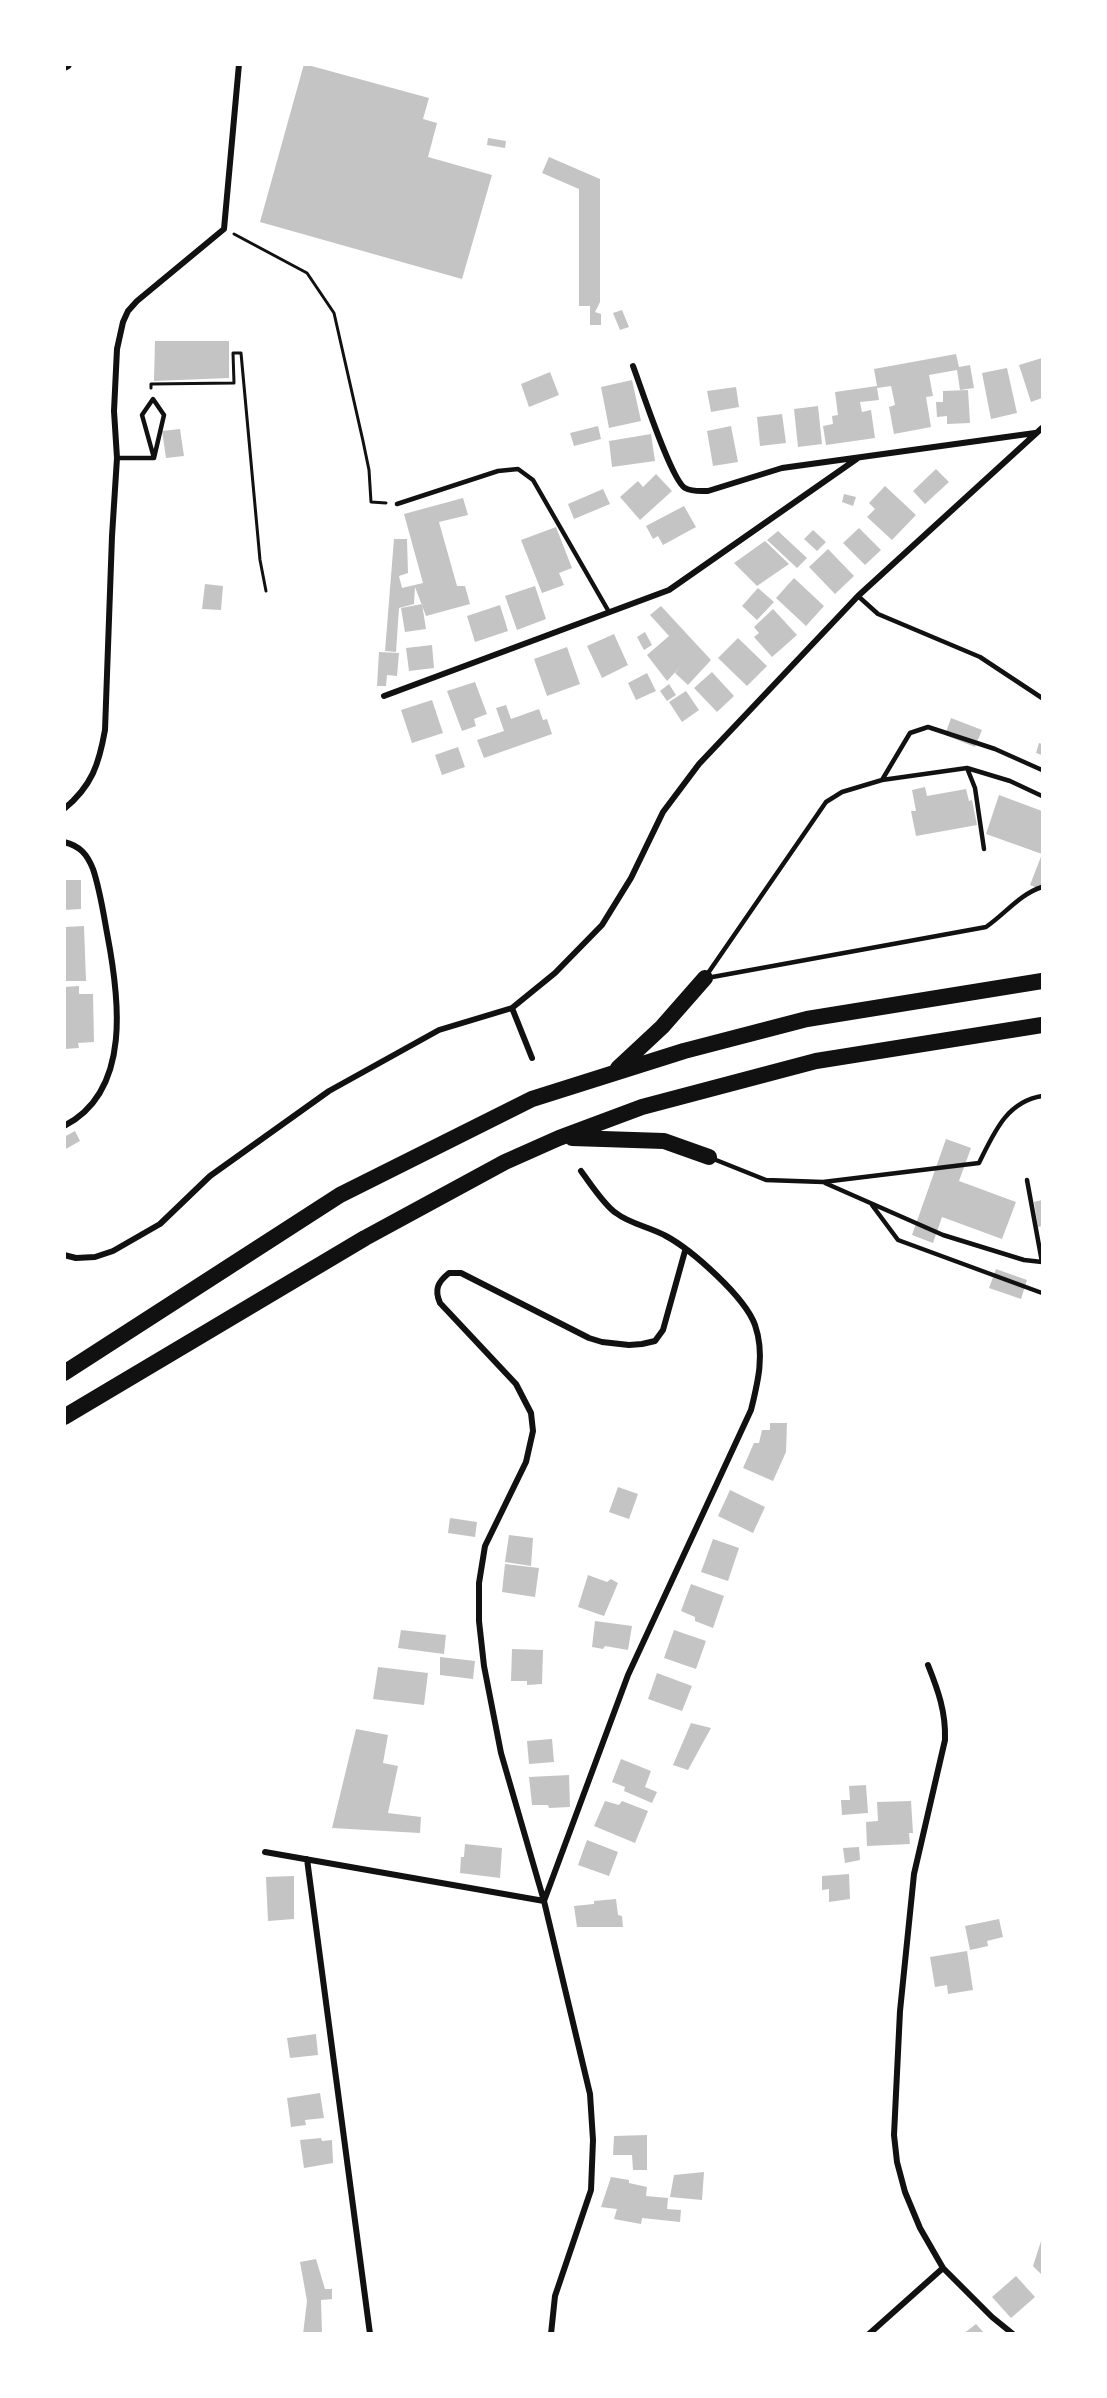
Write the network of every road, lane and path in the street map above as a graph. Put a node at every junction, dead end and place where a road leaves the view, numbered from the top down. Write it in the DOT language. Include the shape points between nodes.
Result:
graph roads {
  1 [pos="239,64"];
  2 [pos="224,229"];
  3 [pos="633,366"];
  4 [pos="153,399"];
  5 [pos="1042,428"];
  6 [pos="1036,433"];
  7 [pos="117,458"];
  8 [pos="154,458"];
  9 [pos="858,458"];
  10 [pos="397,504"];
  11 [pos="266,591"];
  12 [pos="858,596"];
  13 [pos="609,612"];
  14 [pos="384,696"];
  15 [pos="1042,698"];
  16 [pos="967,768"];
  17 [pos="1042,770"];
  18 [pos="882,780"];
  19 [pos="1042,796"];
  20 [pos="64,809"];
  21 [pos="64,842"];
  22 [pos="984,849"];
  23 [pos="1042,887"];
  24 [pos="705,978"];
  25 [pos="1042,981"];
  26 [pos="512,1008"];
  27 [pos="1042,1025"];
  28 [pos="532,1058"];
  29 [pos="616,1071"];
  30 [pos="1042,1096"];
  31 [pos="64,1126"];
  32 [pos="559,1138"];
  33 [pos="709,1158"];
  34 [pos="580,1172"];
  35 [pos="1027,1180"];
  36 [pos="823,1182"];
  37 [pos="870,1203"];
  38 [pos="685,1251"];
  39 [pos="64,1255"];
  40 [pos="1042,1262"];
  41 [pos="1042,1293"];
  42 [pos="64,1373"];
  43 [pos="64,1417"];
  44 [pos="928,1665"];
  45 [pos="265,1852"];
  46 [pos="307,1859"];
  47 [pos="544,1901"];
  48 [pos="943,2268"];
  49 [pos="370,2334"];
  50 [pos="551,2334"];
  51 [pos="869,2334"];
  52 [pos="1013,2334"];
  1 -- 2 [label="street"];
  2 -- 7 [label="street" via="137,301 125,316 117,349"];
  2 -- 10 [label="path" via="306,273 334,313 363,441 371,502"];
  3 -- 9 [label="street" via="673,472 684,488 708,491 782,468"];
  4 -- 8 [label="lane" via="164,415"];
  4 -- 8 [label="lane" via="142,415"];
  4 -- 11 [label="path" via="151,384 234,383 233,353 241,353"];
  5 -- 6 [label="street"];
  6 -- 9 [label="street"];
  6 -- 12 [label="street"];
  7 -- 8 [label="lane"];
  7 -- 20 [label="street" via="105,730 90,781"];
  9 -- 13 [label="street" via="669,590"];
  10 -- 13 [label="lane" via="498,471 518,469 533,480"];
  12 -- 15 [label="lane" via="878,614 980,657"];
  12 -- 26 [label="street" via="699,764 663,812 631,878 602,925 555,973"];
  13 -- 14 [label="street"];
  16 -- 18 [label="lane"];
  16 -- 19 [label="lane"];
  16 -- 22 [label="lane" via="975,788"];
  17 -- 18 [label="lane" via="995,749 928,727 910,733"];
  18 -- 24 [label="lane" via="842,792 826,802"];
  21 -- 31 [label="street" via="81,849 95,875 118,1005 108,1077 86,1113"];
  23 -- 24 [label="lane" via="1026,894 986,927"];
  24 -- 29 [label="highway"];
  25 -- 29 [label="highway" via="807,1018"];
  26 -- 28 [label="street"];
  26 -- 39 [label="street" via="439,1030 329,1092 210,1176 160,1224 113,1251 95,1257"];
  27 -- 32 [label="highway" via="816,1061 642,1107"];
  29 -- 42 [label="highway" via="532,1099 340,1195"];
  30 -- 36 [label="lane" via="1028,1098 1008,1113 979,1163"];
  32 -- 33 [label="highway" via="664,1141"];
  32 -- 43 [label="highway" via="505,1162 365,1238"];
  33 -- 36 [label="lane" via="766,1180"];
  34 -- 38 [label="street" via="615,1213 667,1236"];
  35 -- 40 [label="lane"];
  36 -- 37 [label="lane"];
  37 -- 40 [label="lane" via="943,1235"];
  37 -- 41 [label="lane" via="898,1240"];
  38 -- 47 [label="street" via="712,1270 754,1324 760,1377 751,1410 628,1675"];
  38 -- 47 [label="street" via="663,1330 655,1341 642,1344 615,1344 589,1338 461,1273 449,1273 439,1281 436,1293 516,1384 531,1413 533,1431 526,1462 485,1546 479,1583 479,1622 501,1753"];
  44 -- 48 [label="street" via="942,1700 945,1740 914,1874 900,2011 894,2135 905,2192"];
  45 -- 46 [label="street"];
  46 -- 47 [label="street"];
  46 -- 49 [label="street"];
  47 -- 50 [label="street" via="590,2094 593,2140 591,2190 555,2296"];
  48 -- 51 [label="street"];
  48 -- 52 [label="street"];
}
